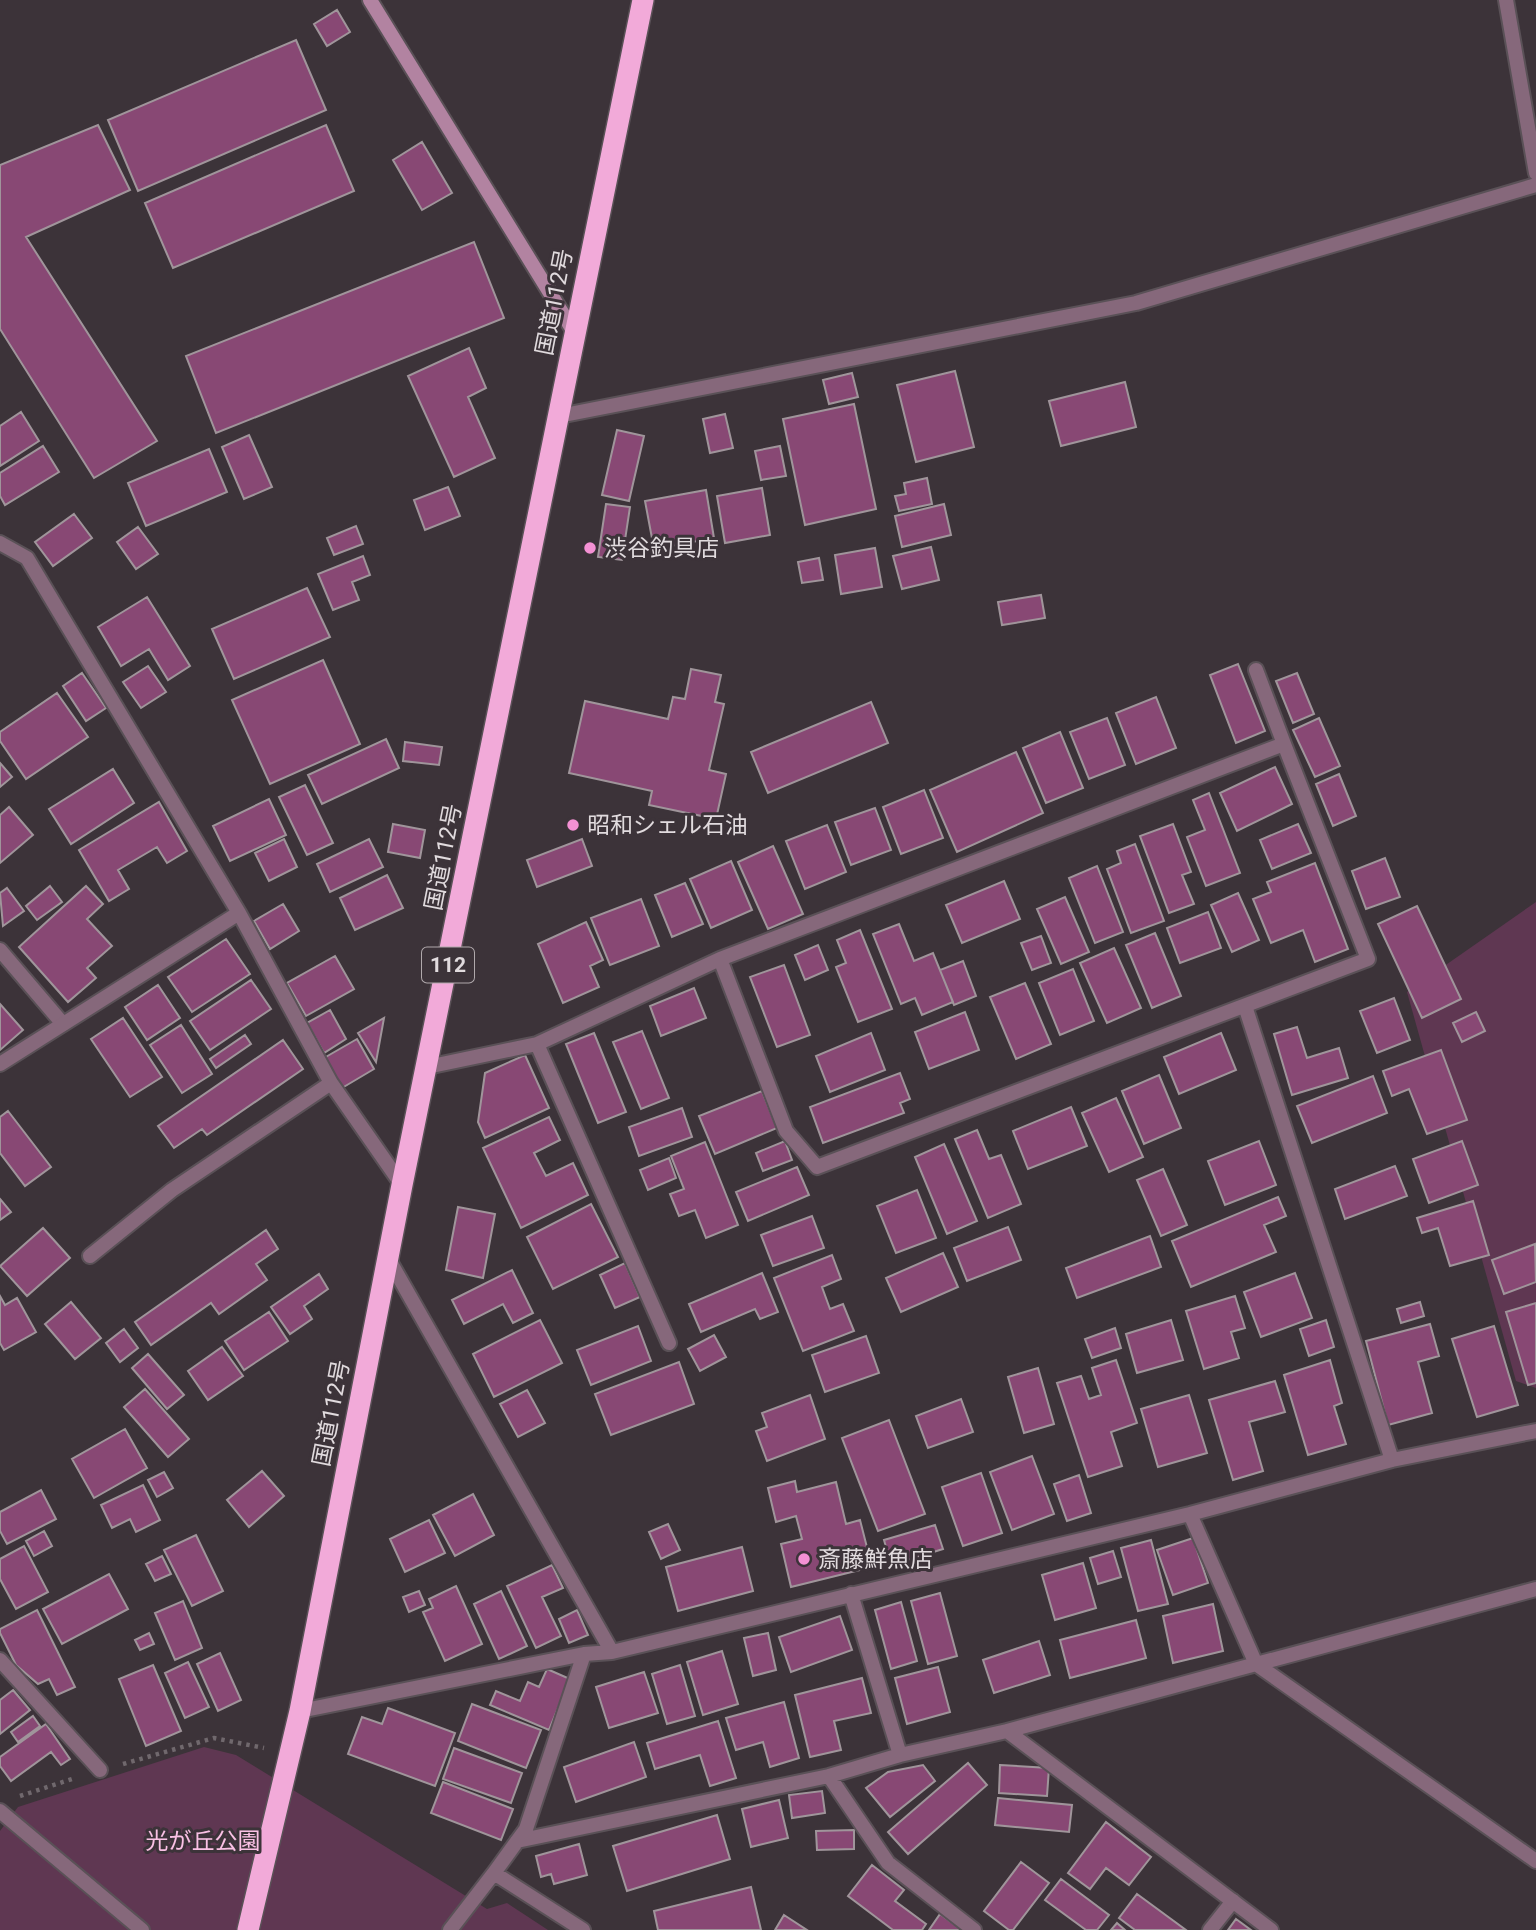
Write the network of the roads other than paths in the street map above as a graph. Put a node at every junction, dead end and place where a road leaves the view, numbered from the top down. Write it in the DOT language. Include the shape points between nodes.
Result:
graph roads {
  1 [pos="370,0"];
  2 [pos="643,0"];
  3 [pos="1506,0"];
  4 [pos="1536,173"];
  5 [pos="1536,185"];
  6 [pos="574,332"];
  7 [pos="559,416"];
  8 [pos="0,543"];
  9 [pos="1256,670"];
  10 [pos="1284,744"];
  11 [pos="239,913"];
  12 [pos="0,950"];
  13 [pos="720,959"];
  14 [pos="1245,1006"];
  15 [pos="63,1024"];
  16 [pos="537,1044"];
  17 [pos="0,1064"];
  18 [pos="427,1067"];
  19 [pos="331,1083"];
  20 [pos="402,1185"];
  21 [pos="90,1256"];
  22 [pos="388,1258"];
  23 [pos="669,1343"];
  24 [pos="1536,1432"];
  25 [pos="1392,1460"];
  26 [pos="1190,1514"];
  27 [pos="1536,1589"];
  28 [pos="851,1594"];
  29 [pos="612,1652"];
  30 [pos="584,1654"];
  31 [pos="0,1660"];
  32 [pos="1256,1664"];
  33 [pos="300,1710"];
  34 [pos="1007,1731"];
  35 [pos="900,1755"];
  36 [pos="100,1770"];
  37 [pos="829,1776"];
  38 [pos="0,1811"];
  39 [pos="517,1841"];
  40 [pos="1536,1861"];
  41 [pos="494,1873"];
  42 [pos="1233,1901"];
  43 [pos="142,1930"];
  44 [pos="248,1930"];
  45 [pos="450,1930"];
  46 [pos="583,1930"];
  47 [pos="974,1930"];
  48 [pos="1210,1930"];
  49 [pos="1271,1930"];
  1 -- 6 [label="street"];
  2 -- 6 [label="highway, 国道112号 / 112"];
  3 -- 4 [label="street"];
  5 -- 7 [label="street" via="1136,303"];
  6 -- 7 [label="highway, 国道112号 / 112"];
  7 -- 18 [label="highway, 国道112号 / 112"];
  8 -- 11 [label="street" via="27,558"];
  9 -- 10 [label="street"];
  10 -- 13 [label="street"];
  10 -- 14 [label="street" via="1368,960"];
  11 -- 15 [label="street"];
  11 -- 19 [label="street"];
  12 -- 15 [label="street"];
  13 -- 14 [label="street" via="786,1131 817,1167"];
  13 -- 16 [label="street"];
  14 -- 25 [label="street"];
  15 -- 17 [label="street"];
  16 -- 18 [label="street"];
  16 -- 23 [label="street"];
  18 -- 20 [label="highway, 国道112号 / 112"];
  19 -- 20 [label="street"];
  19 -- 21 [label="street" via="172,1190"];
  20 -- 22 [label="highway, 国道112号 / 112"];
  22 -- 29 [label="street"];
  22 -- 33 [label="highway, 国道112号 / 112"];
  24 -- 25 [label="street"];
  25 -- 26 [label="street"];
  26 -- 28 [label="street"];
  26 -- 32 [label="street"];
  27 -- 32 [label="street"];
  28 -- 29 [label="street"];
  28 -- 35 [label="street"];
  29 -- 30 [label="street"];
  30 -- 33 [label="street"];
  30 -- 39 [label="street" via="526,1829"];
  31 -- 36 [label="street"];
  32 -- 34 [label="street"];
  32 -- 40 [label="street"];
  33 -- 44 [label="highway, 国道112号 / 112"];
  34 -- 35 [label="street"];
  34 -- 42 [label="street"];
  35 -- 37 [label="street"];
  37 -- 39 [label="street"];
  37 -- 47 [label="street" via="888,1863"];
  38 -- 43 [label="street"];
  39 -- 41 [label="street"];
  41 -- 45 [label="street"];
  41 -- 46 [label="street"];
  42 -- 48 [label="street"];
  42 -- 49 [label="street"];
}
